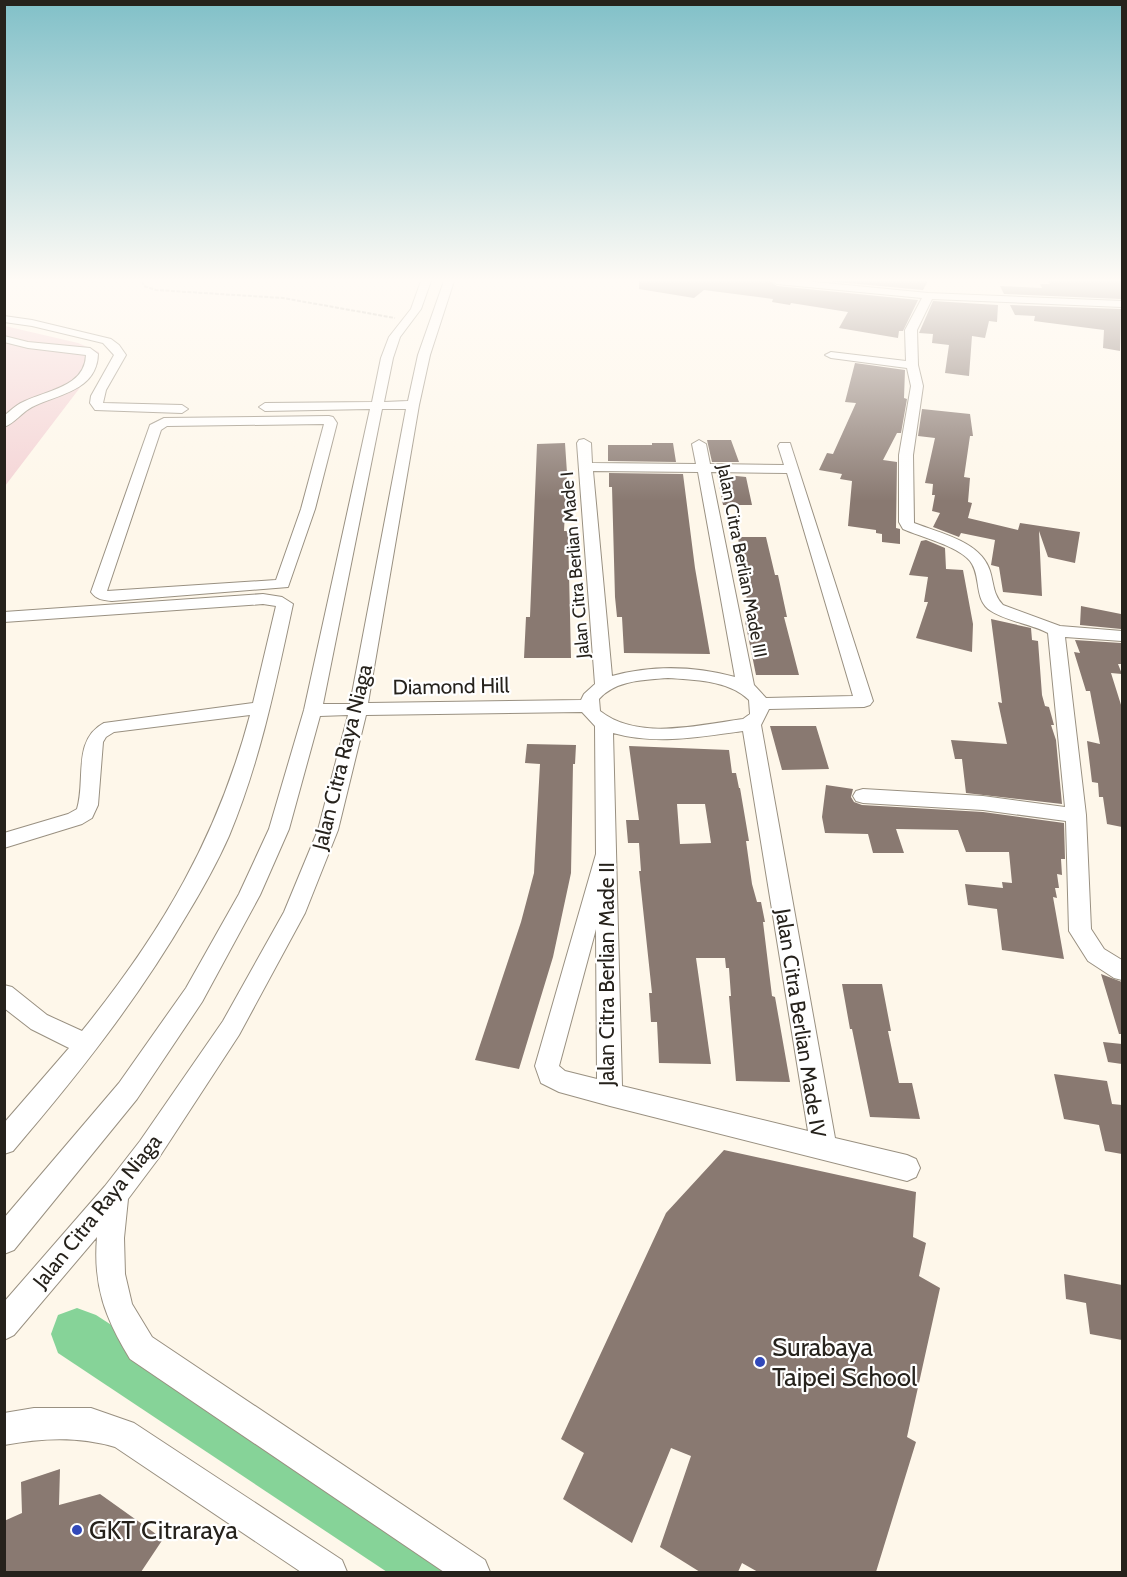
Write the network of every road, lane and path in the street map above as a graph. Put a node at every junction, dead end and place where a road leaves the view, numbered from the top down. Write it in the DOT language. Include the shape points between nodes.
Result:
graph roads {
  1 [pos="93,355"];
  2 [pos="119,355"];
  3 [pos="388,355"];
  4 [pos="424,355"];
  5 [pos="831,355"];
  6 [pos="912,355"];
  7 [pos="912,365"];
  8 [pos="377,405"];
  9 [pos="413,405"];
  10 [pos="167,416"];
  11 [pos="4,423"];
  12 [pos="584,443"];
  13 [pos="699,444"];
  14 [pos="785,446"];
  15 [pos="586,467"];
  16 [pos="705,469"];
  17 [pos="792,469"];
  18 [pos="4,617"];
  19 [pos="1056,632"];
  20 [pos="1122,636"];
  21 [pos="604,685"];
  22 [pos="745,685"];
  23 [pos="589,706"];
  24 [pos="261,708"];
  25 [pos="313,710"];
  26 [pos="358,710"];
  27 [pos="756,714"];
  28 [pos="604,724"];
  29 [pos="863,796"];
  30 [pos="1076,815"];
  31 [pos="4,841"];
  32 [pos="606,854"];
  33 [pos="1122,971"];
  34 [pos="4,994"];
  35 [pos="88,1045"];
  36 [pos="610,1095"];
  37 [pos="4,1142"];
  38 [pos="823,1146"];
  39 [pos="907,1168"];
  40 [pos="115,1195"];
  41 [pos="5,1239"];
  42 [pos="4,1325"];
  43 [pos="4,1430"];
  44 [pos="330,1572"];
  45 [pos="473,1572"];
  1 -- 11 [label="street" via="94,363 87,374 69,389 29,403"];
  2 -- 10 [label="street" via="116,367 97,394 99,407"];
  3 -- 8 [label="street, Jalan Citra Raya Niaga"];
  4 -- 9 [label="street, Jalan Citra Raya Niaga"];
  5 -- 7 [label="street"];
  6 -- 7 [label="street"];
  7 -- 19 [label="street" via="917,386 906,455 908,526 961,547 976,558 992,604"];
  8 -- 9 [label="street"];
  8 -- 10 [label="street" via="243,408"];
  8 -- 25 [label="street, Jalan Citra Raya Niaga"];
  9 -- 26 [label="street, Jalan Citra Raya Niaga"];
  10 -- 10 [label="street" via="331,423 308,509 282,584 112,596 99,592 155,428"];
  12 -- 15 [label="street, Jalan Citra Berlian Made I"];
  13 -- 16 [label="street, Jalan Citra Berlian Made III"];
  14 -- 17 [label="street"];
  15 -- 16 [label="street"];
  15 -- 21 [label="street, Jalan Citra Berlian Made I"];
  16 -- 17 [label="street"];
  16 -- 22 [label="street, Jalan Citra Berlian Made III"];
  17 -- 27 [label="street" via="864,701"];
  18 -- 24 [label="street" via="276,600 285,604"];
  19 -- 20 [label="street"];
  19 -- 30 [label="street"];
  21 -- 22 [label="street" via="624,678 668,673"];
  21 -- 23 [label="street" via="590,698"];
  22 -- 27 [label="street" via="756,694"];
  23 -- 26 [label="street, Diamond Hill"];
  23 -- 28 [label="street"];
  24 -- 31 [label="street" via="110,727 99,733 94,742 85,813"];
  24 -- 35 [label="street" via="222,829 196,881 138,978"];
  25 -- 26 [label="street, Diamond Hill"];
  25 -- 41 [label="street, Jalan Citra Raya Niaga" via="279,829 249,895 194,995 128,1091"];
  26 -- 40 [label="street, Jalan Citra Raya Niaga" via="328,830 294,913 231,1028"];
  27 -- 28 [label="street" via="678,733"];
  27 -- 38 [label="street, Jalan Citra Berlian Made IV"];
  28 -- 32 [label="street, Jalan Citra Berlian Made II"];
  29 -- 30 [label="street" via="983,803"];
  30 -- 33 [label="street" via="1080,931 1096,955"];
  32 -- 36 [label="street, Jalan Citra Berlian Made II"];
  32 -- 36 [label="street, Jalan Citra Berlian Made II" via="547,1066 550,1075 559,1081"];
  34 -- 35 [label="street" via="39,1022"];
  35 -- 37 [label="street"];
  36 -- 38 [label="street, Jalan Citra Berlian Made IV"];
  38 -- 39 [label="street"];
  40 -- 42 [label="street, Jalan Citra Raya Niaga"];
  40 -- 45 [label="street" via="110,1282 124,1323 141,1348"];
  43 -- 44 [label="street" via="34,1424 92,1424 123,1434"];
}
